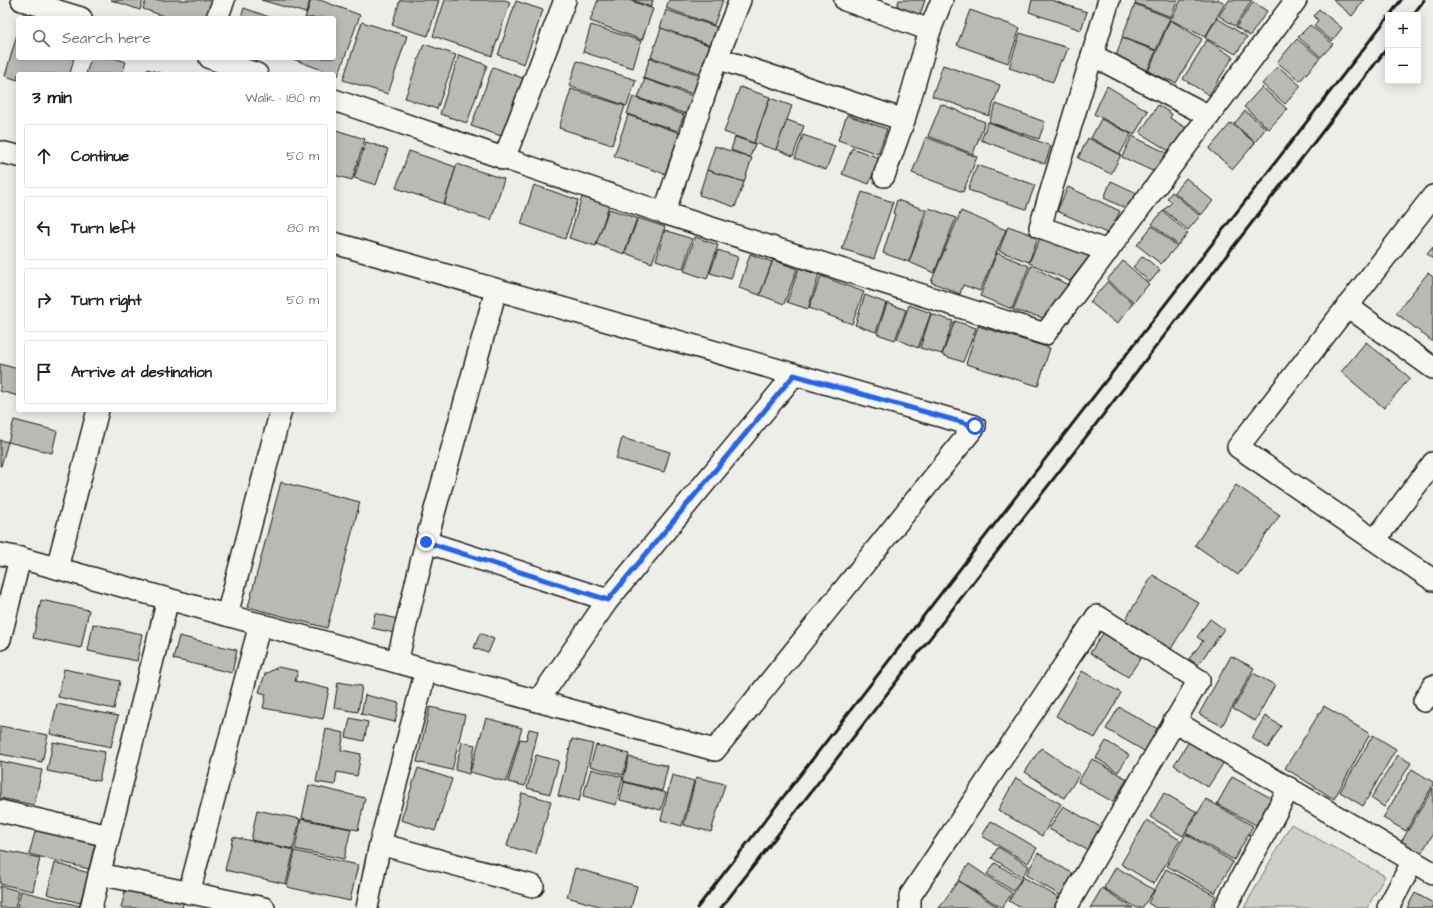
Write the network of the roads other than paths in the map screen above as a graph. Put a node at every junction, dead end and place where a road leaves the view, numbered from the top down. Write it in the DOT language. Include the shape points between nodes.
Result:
graph roads {
  1 [pos="22,0"];
  2 [pos="224,0"];
  3 [pos="740,0"];
  4 [pos="845,0"];
  5 [pos="942,0"];
  6 [pos="1109,0"];
  7 [pos="561,1"];
  8 [pos="1287,3"];
  9 [pos="74,16"];
  10 [pos="218,16"];
  11 [pos="930,30"];
  12 [pos="1092,56"];
  13 [pos="717,58"];
  14 [pos="216,60"];
  15 [pos="251,72"];
  16 [pos="336,101"];
  17 [pos="1209,116"];
  18 [pos="904,120"];
  19 [pos="0,152"];
  20 [pos="16,156"];
  21 [pos="504,159"];
  22 [pos="884,176"];
  23 [pos="1433,196"];
  24 [pos="664,213"];
  25 [pos="336,244"];
  26 [pos="1108,252"];
  27 [pos="496,290"];
  28 [pos="1347,306"];
  29 [pos="1433,368"];
  30 [pos="794,375"];
  31 [pos="97,412"];
  32 [pos="280,412"];
  33 [pos="1433,463"];
  34 [pos="1375,540"];
  35 [pos="426,542"];
  36 [pos="10,556"];
  37 [pos="57,568"];
  38 [pos="1433,580"];
  39 [pos="168,599"];
  40 [pos="608,600"];
  41 [pos="227,615"];
  42 [pos="260,624"];
  43 [pos="0,639"];
  44 [pos="397,662"];
  45 [pos="426,670"];
  46 [pos="538,701"];
  47 [pos="1174,721"];
  48 [pos="1289,788"];
  49 [pos="0,811"];
  50 [pos="109,836"];
  51 [pos="380,844"];
  52 [pos="1413,861"];
  53 [pos="1433,873"];
  54 [pos="98,874"];
  55 [pos="533,886"];
  56 [pos="189,893"];
  57 [pos="90,908"];
  58 [pos="264,908"];
  59 [pos="367,908"];
  60 [pos="910,908"];
  61 [pos="1066,908"];
  62 [pos="1225,908"];
  63 [pos="1388,908"];
  1 -- 9 [label="street"];
  2 -- 10 [label="street"];
  3 -- 13 [label="street"];
  4 -- 11 [label="street"];
  5 -- 11 [label="street"];
  6 -- 12 [label="street"];
  7 -- 21 [label="street"];
  8 -- 17 [label="street"];
  11 -- 18 [label="street"];
  12 -- 17 [label="street"];
  12 -- 26 [label="street" via="1040,227"];
  13 -- 18 [label="street"];
  13 -- 24 [label="street"];
  14 -- 15 [label="street"];
  16 -- 21 [label="street"];
  17 -- 26 [label="street"];
  18 -- 22 [label="street"];
  19 -- 20 [label="street"];
  21 -- 24 [label="street"];
  23 -- 28 [label="street"];
  24 -- 26 [label="street" via="1045,334"];
  25 -- 27 [label="street"];
  27 -- 30 [label="street"];
  27 -- 35 [label="street"];
  28 -- 29 [label="street"];
  28 -- 34 [label="street" via="1238,447"];
  30 -- 40 [label="street"];
  30 -- 46 [label="street" via="975,426 715,750"];
  31 -- 37 [label="street"];
  32 -- 41 [label="street"];
  33 -- 34 [label="street"];
  34 -- 38 [label="street"];
  35 -- 40 [label="street"];
  35 -- 44 [label="street"];
  36 -- 37 [label="street"];
  36 -- 43 [label="street"];
  37 -- 39 [label="street"];
  39 -- 41 [label="street"];
  39 -- 50 [label="street"];
  40 -- 46 [label="street"];
  41 -- 42 [label="street"];
  42 -- 44 [label="street"];
  42 -- 56 [label="street"];
  44 -- 45 [label="street"];
  45 -- 46 [label="street"];
  45 -- 51 [label="street"];
  47 -- 48 [label="street"];
  47 -- 60 [label="street" via="1199,680 1097,616 910,896"];
  47 -- 61 [label="street"];
  48 -- 52 [label="street"];
  48 -- 62 [label="street"];
  49 -- 50 [label="street"];
  50 -- 54 [label="street"];
  51 -- 55 [label="street"];
  51 -- 59 [label="street"];
  52 -- 53 [label="street"];
  52 -- 63 [label="street"];
  54 -- 56 [label="street"];
  54 -- 57 [label="street"];
  56 -- 58 [label="street"];
}
